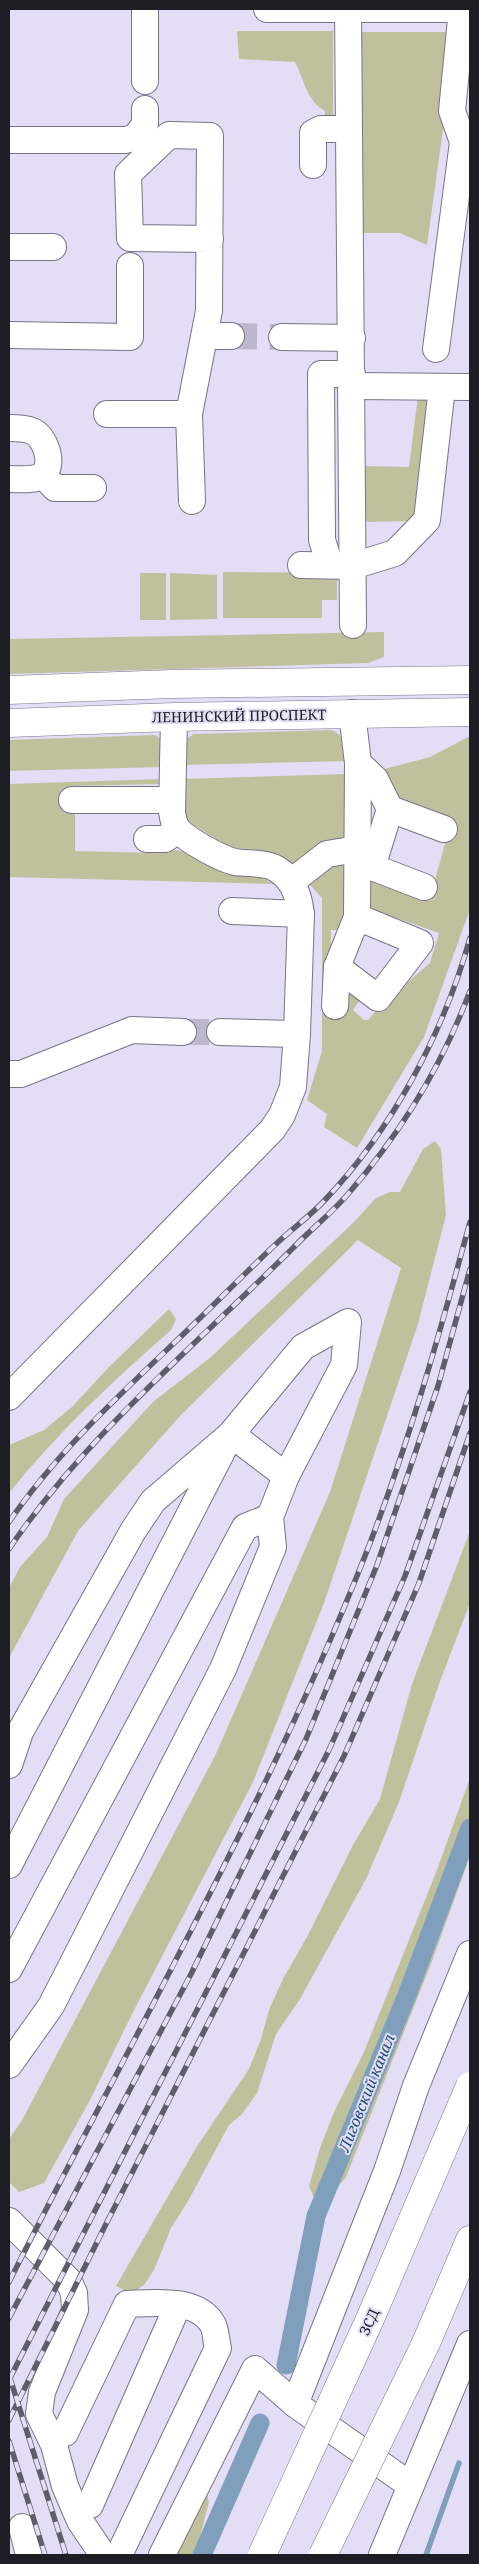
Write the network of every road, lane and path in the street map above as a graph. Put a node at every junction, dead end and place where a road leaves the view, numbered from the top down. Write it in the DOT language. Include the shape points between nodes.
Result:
graph roads {
  1 [pos="145,9"];
  2 [pos="267,9"];
  3 [pos="284,9"];
  4 [pos="348,9"];
  5 [pos="415,9"];
  6 [pos="466,9"];
  7 [pos="145,82"];
  8 [pos="145,109"];
  9 [pos="349,130"];
  10 [pos="9,140"];
  11 [pos="313,166"];
  12 [pos="210,239"];
  13 [pos="9,247"];
  14 [pos="53,247"];
  15 [pos="130,266"];
  16 [pos="9,335"];
  17 [pos="205,336"];
  18 [pos="232,336"];
  19 [pos="282,337"];
  20 [pos="352,338"];
  21 [pos="436,349"];
  22 [pos="352,380"];
  23 [pos="442,387"];
  24 [pos="470,387"];
  25 [pos="107,414"];
  26 [pos="189,414"];
  27 [pos="9,428"];
  28 [pos="42,475"];
  29 [pos="9,479"];
  30 [pos="93,488"];
  31 [pos="192,501"];
  32 [pos="301,565"];
  33 [pos="341,565"];
  34 [pos="353,625"];
  35 [pos="470,680"];
  36 [pos="9,690"];
  37 [pos="470,712"];
  38 [pos="352,714"];
  39 [pos="174,717"];
  40 [pos="9,722"];
  41 [pos="358,763"];
  42 [pos="72,800"];
  43 [pos="172,800"];
  44 [pos="390,809"];
  45 [pos="444,829"];
  46 [pos="178,830"];
  47 [pos="147,839"];
  48 [pos="357,849"];
  49 [pos="291,882"];
  50 [pos="424,887"];
  51 [pos="232,910"];
  52 [pos="301,914"];
  53 [pos="357,917"];
  54 [pos="337,967"];
  55 [pos="335,1006"];
  56 [pos="183,1032"];
  57 [pos="220,1032"];
  58 [pos="298,1034"];
  59 [pos="9,1074"];
  60 [pos="9,1396"];
  61 [pos="231,1434"];
  62 [pos="286,1476"];
  63 [pos="270,1517"];
  64 [pos="9,1765"];
  65 [pos="9,1865"];
  66 [pos="470,1954"];
  67 [pos="9,1969"];
  68 [pos="9,2065"];
  69 [pos="470,2086"];
  70 [pos="9,2221"];
  71 [pos="470,2240"];
  72 [pos="178,2305"];
  73 [pos="470,2344"];
  74 [pos="296,2404"];
  75 [pos="65,2432"];
  76 [pos="410,2485"];
  77 [pos="90,2504"];
  78 [pos="22,2527"];
  79 [pos="29,2555"];
  80 [pos="103,2555"];
  81 [pos="119,2555"];
  82 [pos="162,2555"];
  83 [pos="262,2555"];
  84 [pos="323,2555"];
  85 [pos="382,2555"];
  1 -- 7 [label="street"];
  2 -- 3 [label="street"];
  3 -- 4 [label="street"];
  4 -- 5 [label="street"];
  4 -- 9 [label="street"];
  5 -- 6 [label="street"];
  6 -- 21 [label="street" via="452,112 463,142"];
  8 -- 10 [label="street" via="145,124 135,138"];
  9 -- 11 [label="street" via="313,133"];
  9 -- 20 [label="street"];
  12 -- 12 [label="street" via="130,238 128,174 169,136 210,136"];
  12 -- 17 [label="street" via="209,311"];
  13 -- 14 [label="street"];
  15 -- 16 [label="street" via="130,337"];
  17 -- 18 [label="street"];
  17 -- 26 [label="street"];
  19 -- 20 [label="street"];
  20 -- 22 [label="street"];
  22 -- 23 [label="street"];
  22 -- 33 [label="street" via="321,374 322,540"];
  23 -- 24 [label="street"];
  23 -- 33 [label="street" via="427,520 395,553"];
  25 -- 26 [label="street"];
  26 -- 31 [label="street"];
  27 -- 28 [label="street" via="33,431 44,441 48,459 47,469"];
  28 -- 29 [label="street"];
  28 -- 30 [label="street" via="55,488"];
  32 -- 33 [label="street"];
  33 -- 34 [label="street"];
  35 -- 36 [label="main road"];
  37 -- 38 [label="main road, ЛЕНИНСКИЙ ПРОСПЕКТ"];
  38 -- 39 [label="main road, ЛЕНИНСКИЙ ПРОСПЕКТ"];
  38 -- 41 [label="street"];
  39 -- 40 [label="main road, ЛЕНИНСКИЙ ПРОСПЕКТ"];
  39 -- 43 [label="street"];
  41 -- 44 [label="street" via="375,778"];
  41 -- 48 [label="street"];
  42 -- 43 [label="street"];
  43 -- 46 [label="street" via="173,822"];
  44 -- 45 [label="street"];
  44 -- 50 [label="street" via="372,867"];
  46 -- 47 [label="street" via="165,839"];
  46 -- 49 [label="street" via="233,861 272,867"];
  48 -- 49 [label="street" via="327,854"];
  48 -- 53 [label="street"];
  49 -- 52 [label="street" via="299,898"];
  51 -- 52 [label="street"];
  52 -- 58 [label="street"];
  53 -- 54 [label="street"];
  53 -- 54 [label="street" via="420,943 378,998"];
  54 -- 55 [label="street"];
  56 -- 59 [label="street" via="132,1030 21,1074"];
  57 -- 58 [label="street"];
  58 -- 60 [label="street" via="293,1087 272,1130"];
  61 -- 62 [label="street"];
  61 -- 62 [label="street" via="303,1347 348,1322 344,1365"];
  61 -- 64 [label="street" via="153,1501 20,1732"];
  61 -- 65 [label="street"];
  62 -- 63 [label="street"];
  63 -- 67 [label="street" via="245,1527"];
  63 -- 68 [label="street" via="273,1547 223,1669 51,2006"];
  66 -- 74 [label="street" via="416,2086 387,2171"];
  69 -- 83 [label="main road, ЗСД, bridge" via="370,2319"];
  70 -- 80 [label="street" via="68,2280 74,2293 75,2310 42,2392 39,2414 54,2445 65,2486 80,2521"];
  71 -- 84 [label="main road, bridge" via="426,2342"];
  72 -- 75 [label="street" via="127,2304"];
  72 -- 77 [label="street"];
  72 -- 81 [label="street" via="199,2310 213,2325 218,2348"];
  73 -- 76 [label="street"];
  74 -- 76 [label="street"];
  74 -- 82 [label="street" via="255,2369"];
  76 -- 85 [label="street"];
  78 -- 79 [label="street"];
}
